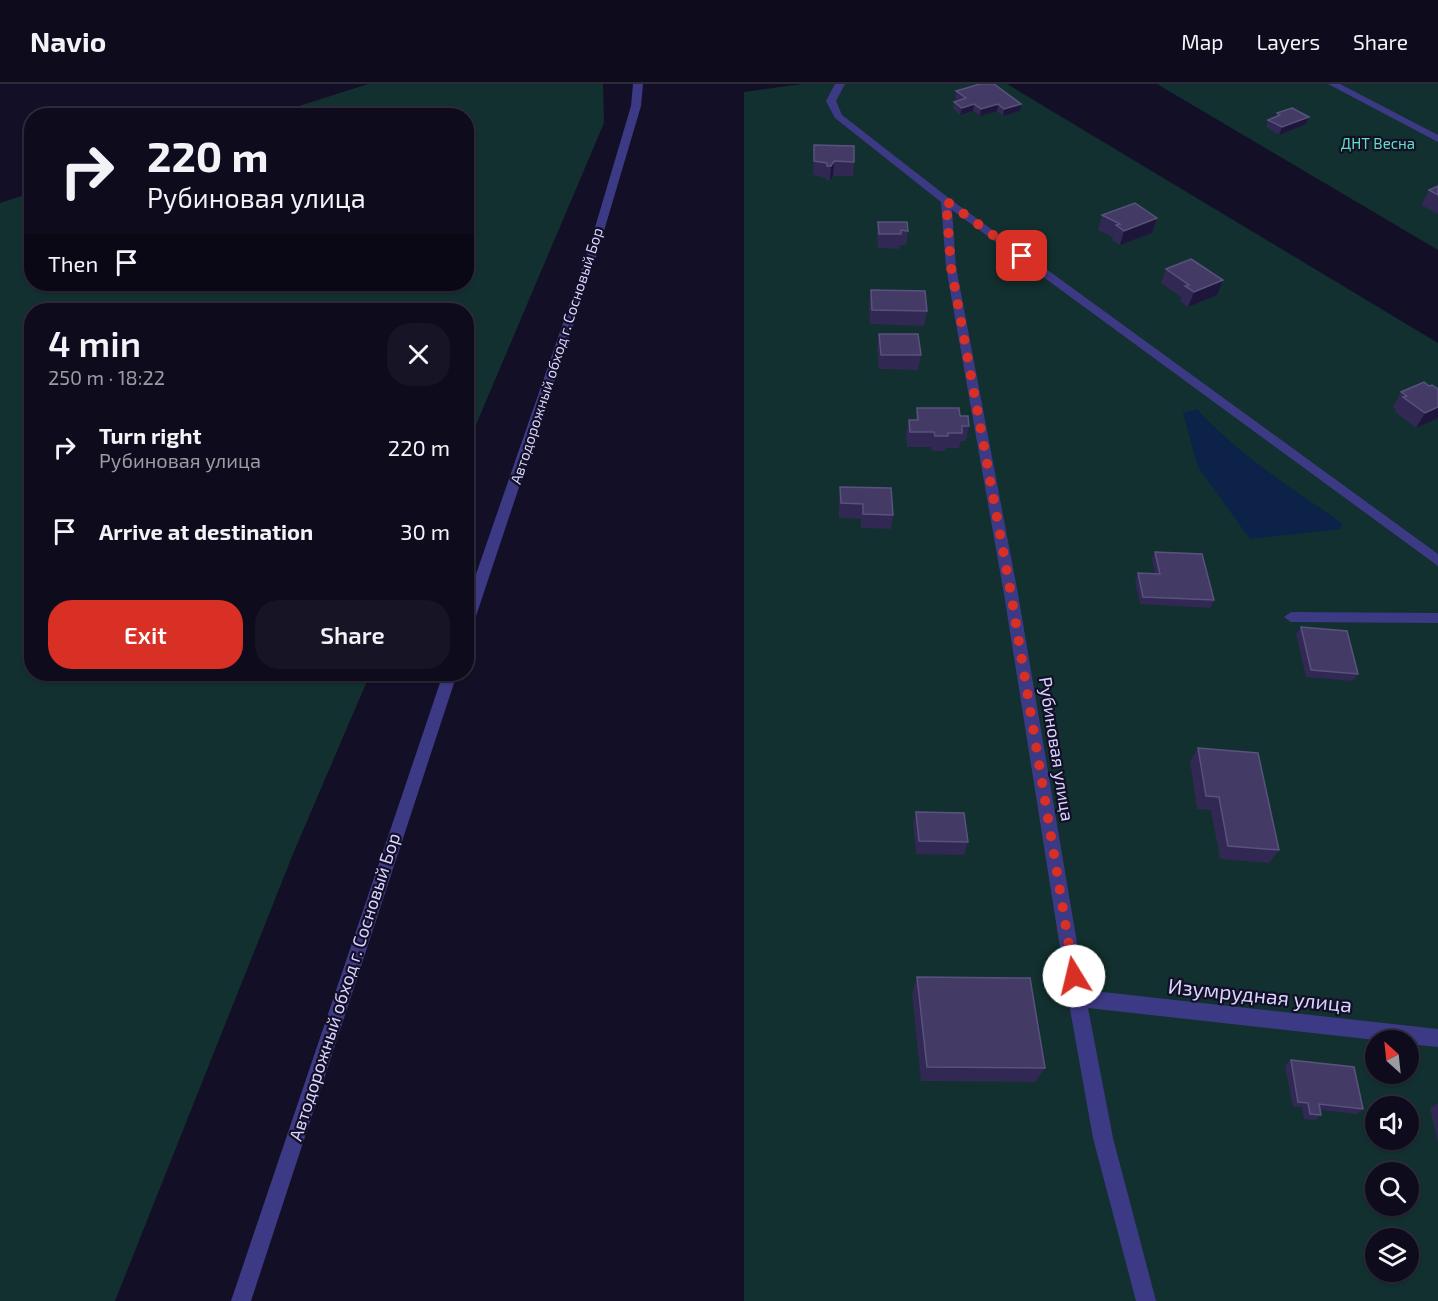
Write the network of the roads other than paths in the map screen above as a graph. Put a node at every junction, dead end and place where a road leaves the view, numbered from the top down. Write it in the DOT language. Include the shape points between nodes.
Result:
graph roads {
  1 [pos="638,84"];
  2 [pos="840,84"];
  3 [pos="1333,84"];
  4 [pos="1438,139"];
  5 [pos="946,201"];
  6 [pos="1438,561"];
  7 [pos="474,601"];
  8 [pos="1291,616"];
  9 [pos="1438,618"];
  10 [pos="448,681"];
  11 [pos="1077,998"];
  12 [pos="1438,1038"];
  13 [pos="241,1301"];
  14 [pos="1146,1301"];
  1 -- 7 [label="street, Автодорожный обход г. Сосновый Бор" via="636,106 593,251"];
  2 -- 5 [label="street" via="831,101 838,116"];
  3 -- 4 [label="street"];
  5 -- 6 [label="street"];
  5 -- 11 [label="street, Рубиновая улица" via="951,267 1011,594"];
  8 -- 9 [label="street"];
  10 -- 13 [label="street, Автодорожный обход г. Сосновый Бор"];
  11 -- 12 [label="street, Изумрудная улица"];
  11 -- 14 [label="street, Рубиновая улица" via="1103,1138"];
}
